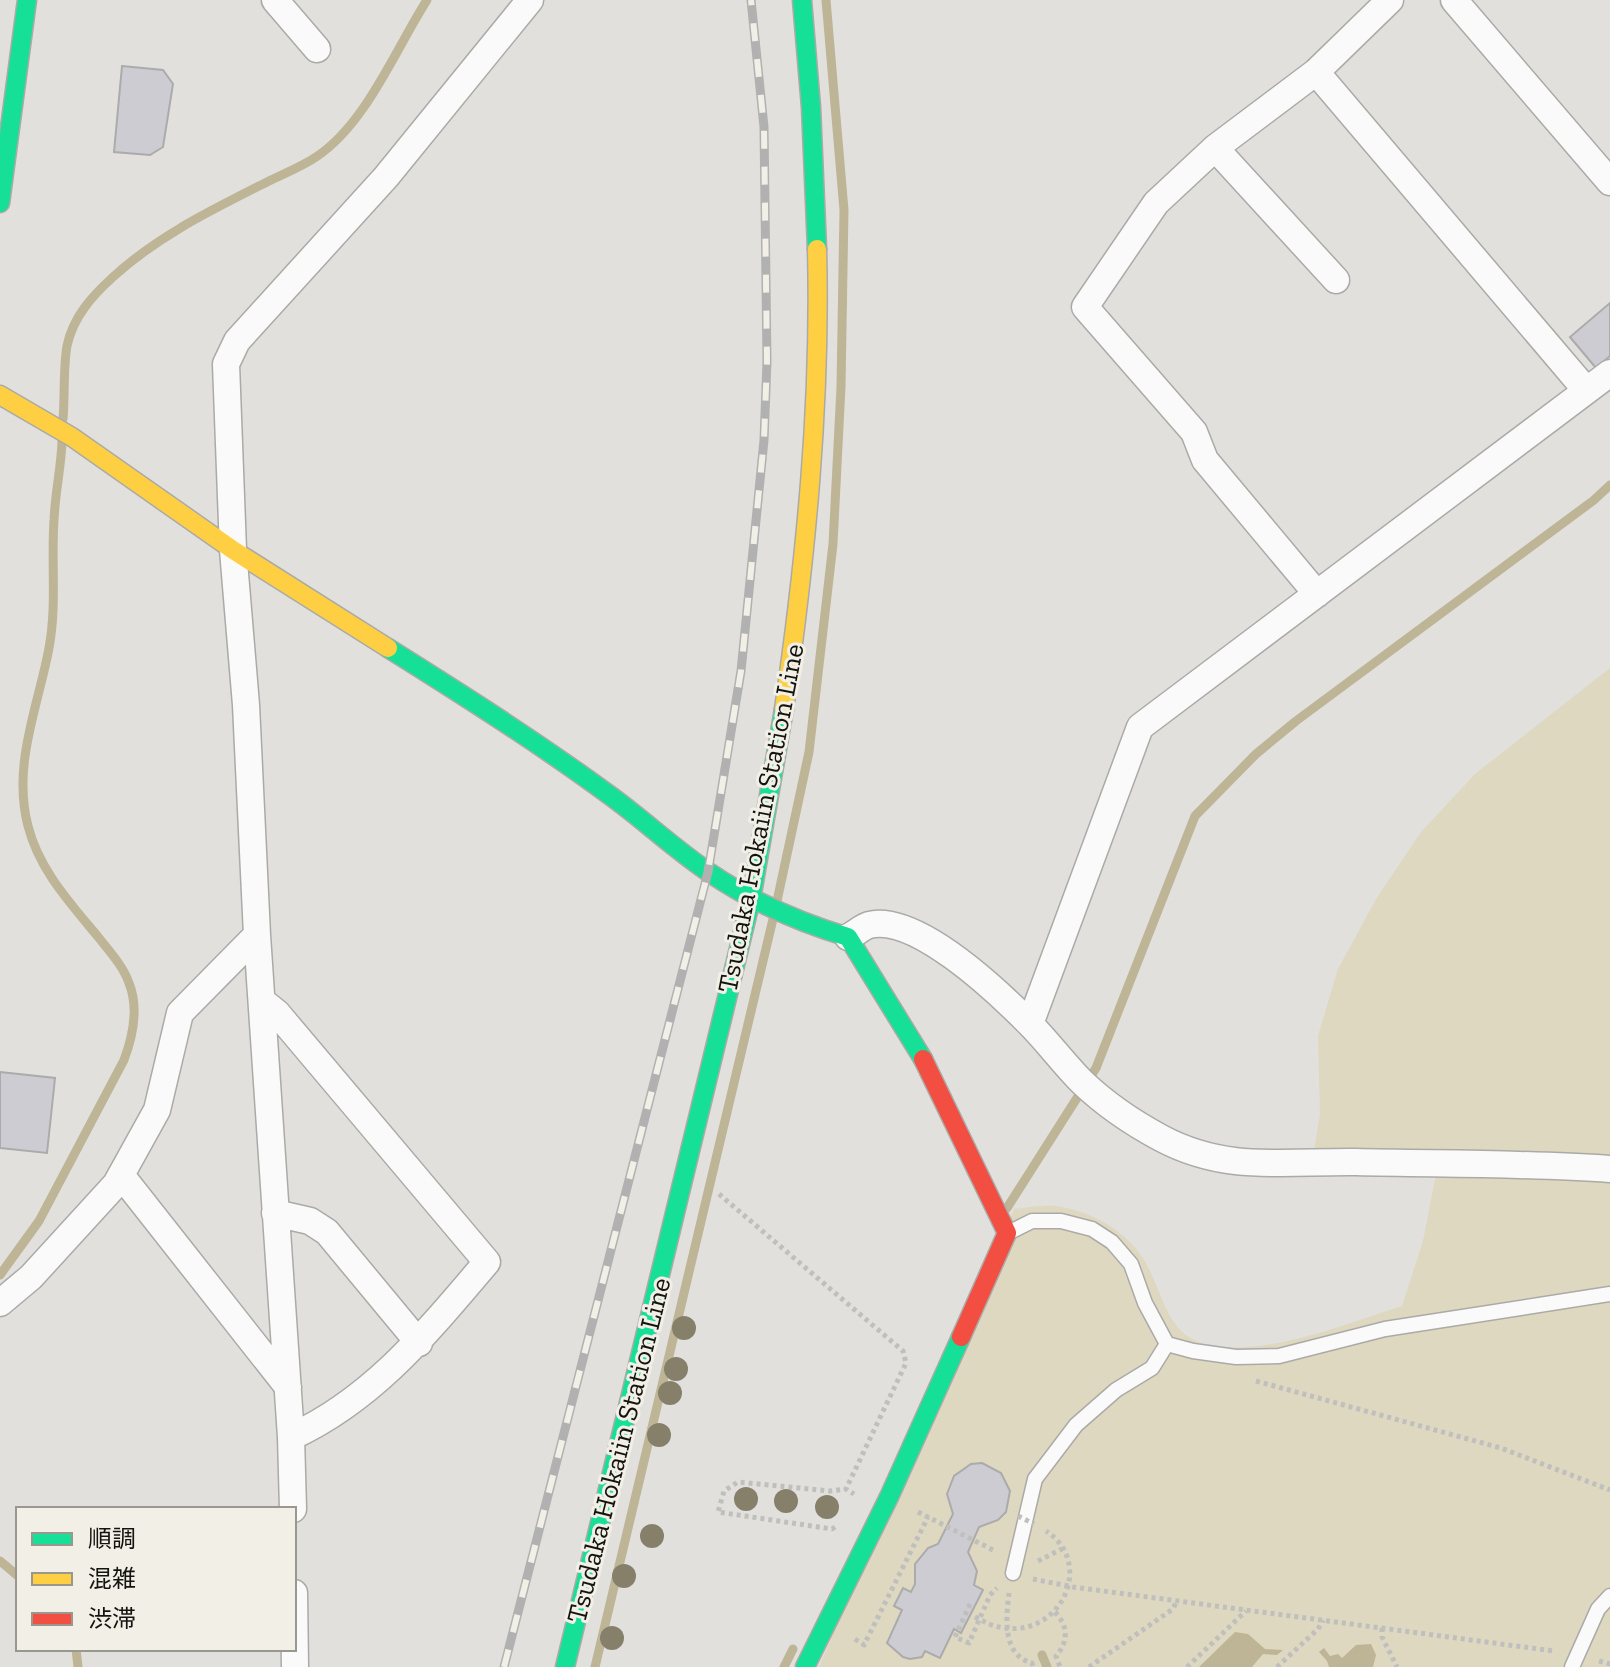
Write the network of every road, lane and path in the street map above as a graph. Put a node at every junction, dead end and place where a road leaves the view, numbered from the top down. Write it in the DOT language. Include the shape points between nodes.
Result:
graph roads {
  1 [pos="27,0"];
  2 [pos="275,0"];
  3 [pos="530,0"];
  4 [pos="802,0"];
  5 [pos="1390,0"];
  6 [pos="1454,0"];
  7 [pos="317,49"];
  8 [pos="1316,72"];
  9 [pos="1215,148"];
  10 [pos="1610,182"];
  11 [pos="0,203"];
  12 [pos="1336,280"];
  13 [pos="1610,373"];
  14 [pos="1586,390"];
  15 [pos="0,395"];
  16 [pos="233,550"];
  17 [pos="1317,594"];
  18 [pos="768,907"];
  19 [pos="257,935"];
  20 [pos="848,937"];
  21 [pos="262,1001"];
  22 [pos="1030,1024"];
  23 [pos="1610,1169"];
  24 [pos="121,1175"];
  25 [pos="719,1194"];
  26 [pos="275,1213"];
  27 [pos="1002,1223"];
  28 [pos="1610,1294"];
  29 [pos="0,1303"];
  30 [pos="419,1343"];
  31 [pos="1167,1344"];
  32 [pos="1250,1380"];
  33 [pos="288,1387"];
  34 [pos="291,1437"];
  35 [pos="846,1489"];
  36 [pos="1610,1490"];
  37 [pos="293,1507"];
  38 [pos="851,1508"];
  39 [pos="915,1511"];
  40 [pos="1018,1516"];
  41 [pos="839,1525"];
  42 [pos="1062,1549"];
  43 [pos="1033,1563"];
  44 [pos="1013,1573"];
  45 [pos="1068,1586"];
  46 [pos="1610,1596"];
  47 [pos="1008,1598"];
  48 [pos="1177,1600"];
  49 [pos="970,1604"];
  50 [pos="1246,1610"];
  51 [pos="1055,1612"];
  52 [pos="967,1613"];
  53 [pos="1323,1620"];
  54 [pos="1382,1628"];
  55 [pos="1008,1629"];
  56 [pos="1570,1660"];
  57 [pos="565,1667"];
  58 [pos="805,1667"];
  59 [pos="1033,1667"];
  60 [pos="1060,1667"];
  61 [pos="1089,1667"];
  62 [pos="1187,1667"];
  63 [pos="1277,1667"];
  64 [pos="1397,1667"];
  1 -- 11 [label="main road"];
  2 -- 7 [label="street"];
  3 -- 16 [label="street" via="386,177 237,341 225,381"];
  4 -- 18 [label="main road, Tsudaka Hokaiin Station Line" via="815,189 814,429 795,629 774,775"];
  5 -- 8 [label="street"];
  6 -- 10 [label="street"];
  8 -- 9 [label="street"];
  8 -- 14 [label="street"];
  9 -- 12 [label="street"];
  9 -- 17 [label="street" via="1156,203 1085,307 1194,432 1205,460"];
  13 -- 14 [label="street"];
  14 -- 17 [label="street"];
  15 -- 16 [label="main road" via="72,437"];
  16 -- 18 [label="main road" via="491,713 609,794 708,872"];
  16 -- 19 [label="street"];
  17 -- 22 [label="street" via="1140,727"];
  18 -- 20 [label="main road"];
  18 -- 57 [label="main road, Tsudaka Hokaiin Station Line"];
  19 -- 21 [label="street"];
  19 -- 24 [label="street" via="180,1013 157,1110"];
  20 -- 22 [label="street" via="869,925 909,930 964,964"];
  20 -- 27 [label="main road" via="919,1051"];
  21 -- 26 [label="street"];
  21 -- 30 [label="street" via="487,1262"];
  22 -- 23 [label="street" via="1115,1109 1205,1156 1248,1164"];
  24 -- 29 [label="street" via="31,1277"];
  24 -- 33 [label="street"];
  25 -- 35 [label="path" via="903,1351 906,1363"];
  26 -- 30 [label="street" via="310,1221 327,1232"];
  26 -- 33 [label="street"];
  27 -- 31 [label="lane" via="1061,1221 1092,1229 1112,1242 1131,1264"];
  27 -- 58 [label="main road" via="883,1508"];
  28 -- 31 [label="lane" via="1385,1329 1279,1356 1236,1357"];
  30 -- 34 [label="street" via="367,1392 323,1423"];
  31 -- 44 [label="lane" via="1152,1368 1076,1425 1035,1479"];
  32 -- 36 [label="path" via="1501,1448"];
  33 -- 34 [label="street"];
  34 -- 37 [label="street"];
  35 -- 38 [label="path" via="859,1496"];
  35 -- 41 [label="path" via="738,1482 724,1491 718,1512 832,1529"];
  39 -- 44 [label="path" via="999,1553"];
  40 -- 42 [label="path, bridge" via="1052,1535"];
  42 -- 43 [label="path"];
  42 -- 45 [label="path" via="1069,1566"];
  44 -- 45 [label="path"];
  44 -- 52 [label="path" via="990,1595 969,1643 955,1637"];
  45 -- 48 [label="path"];
  45 -- 51 [label="path"];
  46 -- 56 [label="lane"];
  47 -- 55 [label="path"];
  48 -- 50 [label="path"];
  48 -- 61 [label="path" via="1173,1609"];
  49 -- 52 [label="path"];
  50 -- 53 [label="path"];
  50 -- 62 [label="path"];
  51 -- 55 [label="path" via="1037,1625"];
  51 -- 60 [label="path" via="1065,1630 1056,1656"];
  52 -- 55 [label="path, bridge"];
  53 -- 54 [label="path"];
  53 -- 63 [label="path"];
  54 -- 56 [label="path"];
  54 -- 64 [label="path"];
  55 -- 59 [label="path" via="1012,1651"];
}
